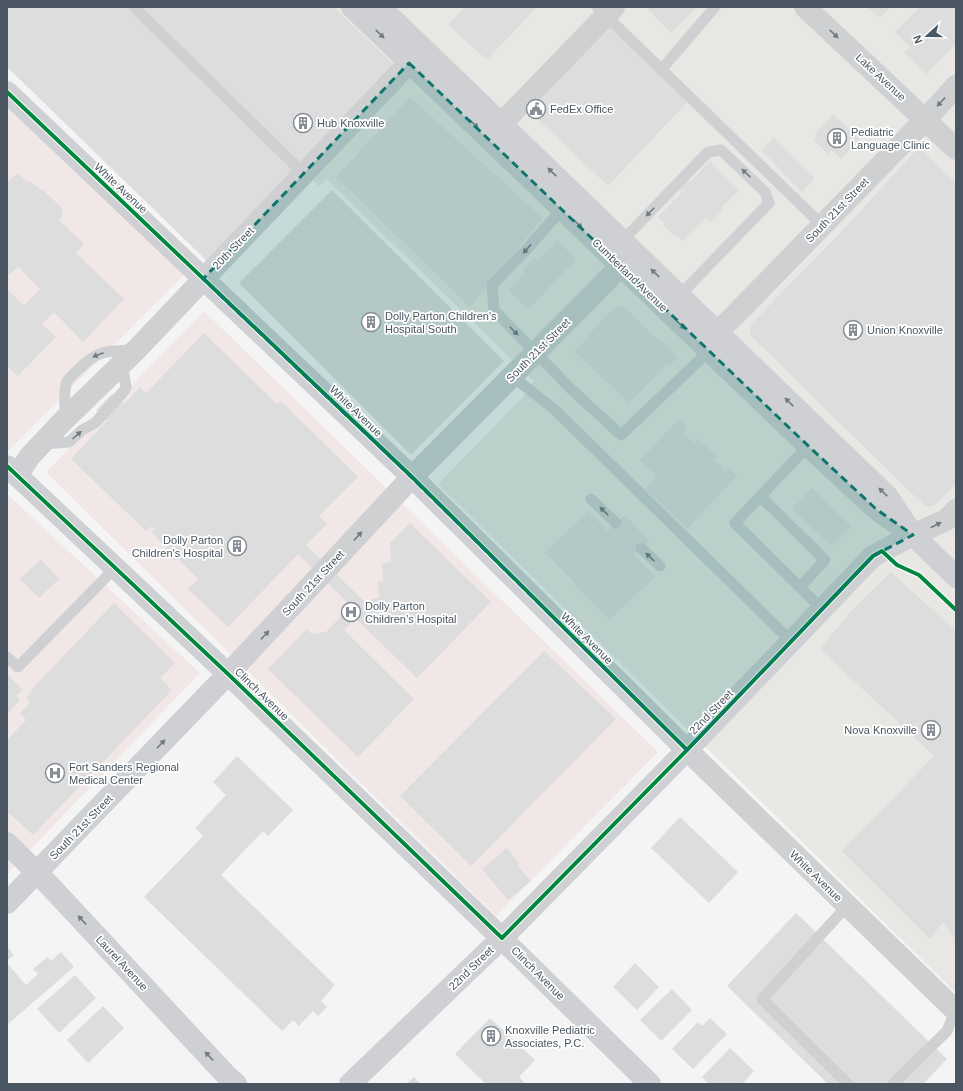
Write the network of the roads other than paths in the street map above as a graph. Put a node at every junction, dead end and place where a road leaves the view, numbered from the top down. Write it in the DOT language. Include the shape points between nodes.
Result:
graph roads {
  1 [pos="134,7"];
  2 [pos="352,7"];
  3 [pos="380,7"];
  4 [pos="715,7"];
  5 [pos="805,7"];
  6 [pos="606,10"];
  7 [pos="416,56"];
  8 [pos="661,70"];
  9 [pos="956,86"];
  10 [pos="7,92"];
  11 [pos="926,119"];
  12 [pos="501,124"];
  13 [pos="956,149"];
  14 [pos="304,174"];
  15 [pos="562,209"];
  16 [pos="822,225"];
  17 [pos="625,253"];
  18 [pos="203,279"];
  19 [pos="679,296"];
  20 [pos="712,342"];
  21 [pos="535,352"];
  22 [pos="130,356"];
  23 [pos="512,376"];
  24 [pos="41,444"];
  25 [pos="808,446"];
  26 [pos="10,476"];
  27 [pos="412,477"];
  28 [pos="760,496"];
  29 [pos="591,499"];
  30 [pos="956,510"];
  31 [pos="616,523"];
  32 [pos="913,535"];
  33 [pos="641,548"];
  34 [pos="660,566"];
  35 [pos="115,568"];
  36 [pos="956,576"];
  37 [pos="800,588"];
  38 [pos="822,609"];
  39 [pos="791,641"];
  40 [pos="7,657"];
  41 [pos="228,674"];
  42 [pos="687,750"];
  43 [pos="7,842"];
  44 [pos="37,872"];
  45 [pos="7,903"];
  46 [pos="847,906"];
  47 [pos="502,938"];
  48 [pos="954,1009"];
  49 [pos="236,1084"];
  50 [pos="350,1084"];
  51 [pos="650,1084"];
  52 [pos="848,1084"];
  53 [pos="893,1084"];
  1 -- 14 [label="lane"];
  2 -- 7 [label="street, Cumberland Avenue, one-way"];
  3 -- 7 [label="street, Cumberland Avenue"];
  4 -- 8 [label="lane"];
  5 -- 11 [label="street, Lake Avenue, one-way"];
  6 -- 8 [label="lane"];
  6 -- 12 [label="street"];
  7 -- 12 [label="street, Cumberland Avenue"];
  7 -- 14 [label="street, 20th Street"];
  7 -- 15 [label="street, Cumberland Avenue, one-way"];
  8 -- 16 [label="lane"];
  9 -- 11 [label="street, South 21st Street, one-way"];
  10 -- 18 [label="street, White Avenue"];
  11 -- 13 [label="street, Lake Avenue"];
  11 -- 16 [label="street, South 21st Street"];
  17 -- 12 [label="street, Cumberland Avenue, one-way"];
  14 -- 18 [label="street, 20th Street"];
  15 -- 17 [label="street, Cumberland Avenue, one-way"];
  15 -- 21 [label="lane, one-way" via="492,285 494,310"];
  16 -- 20 [label="street, South 21st Street"];
  19 -- 17 [label="street, Cumberland Avenue, one-way"];
  19 -- 17 [label="lane, one-way" via="769,203 765,192 721,150 708,152"];
  17 -- 20 [label="street, Cumberland Avenue, one-way"];
  17 -- 21 [label="street, South 21st Street"];
  18 -- 22 [label="street, 20th Street"];
  18 -- 27 [label="street, White Avenue"];
  19 -- 20 [label="street, Cumberland Avenue"];
  20 -- 21 [label="lane" via="621,435"];
  20 -- 25 [label="street, Cumberland Avenue"];
  32 -- 20 [label="street, Cumberland Avenue, one-way" via="888,497"];
  21 -- 23 [label="street, South 21st Street"];
  22 -- 24 [label="street, 20th Street"];
  24 -- 22 [label="lane, one-way" via="69,442 82,430 95,423 124,391"];
  23 -- 27 [label="street, South 21st Street"];
  23 -- 39 [label="lane" via="554,409"];
  24 -- 26 [label="street, 20th Street"];
  25 -- 28 [label="lane"];
  25 -- 32 [label="street, Cumberland Avenue" via="876,509"];
  26 -- 35 [label="street, Clinch Avenue"];
  41 -- 27 [label="street, South 21st Street, one-way"];
  27 -- 42 [label="street, White Avenue"];
  28 -- 37 [label="lane" via="735,523"];
  28 -- 37 [label="lane" via="825,560"];
  31 -- 29 [label="lane, one-way"];
  32 -- 30 [label="street, 22nd Street, one-way" via="946,520"];
  32 -- 36 [label="street, Cumberland Avenue"];
  32 -- 38 [label="street, 22nd Street" via="873,556"];
  34 -- 33 [label="lane, one-way"];
  35 -- 40 [label="lane" via="18,667"];
  35 -- 41 [label="street, Clinch Avenue"];
  37 -- 38 [label="lane"];
  38 -- 39 [label="street, 22nd Street"];
  39 -- 42 [label="street, 22nd Street"];
  44 -- 41 [label="street, South 21st Street, one-way"];
  41 -- 47 [label="street, Clinch Avenue"];
  42 -- 46 [label="street, White Avenue"];
  42 -- 47 [label="street, 22nd Street"];
  43 -- 44 [label="street, Laurel Avenue"];
  44 -- 45 [label="street, South 21st Street"];
  49 -- 44 [label="street, Laurel Avenue, one-way"];
  46 -- 48 [label="street, White Avenue"];
  46 -- 52 [label="lane" via="762,999"];
  47 -- 50 [label="street, 22nd Street"];
  47 -- 51 [label="street, Clinch Avenue"];
  48 -- 53 [label="lane" via="946,1031"];
}
